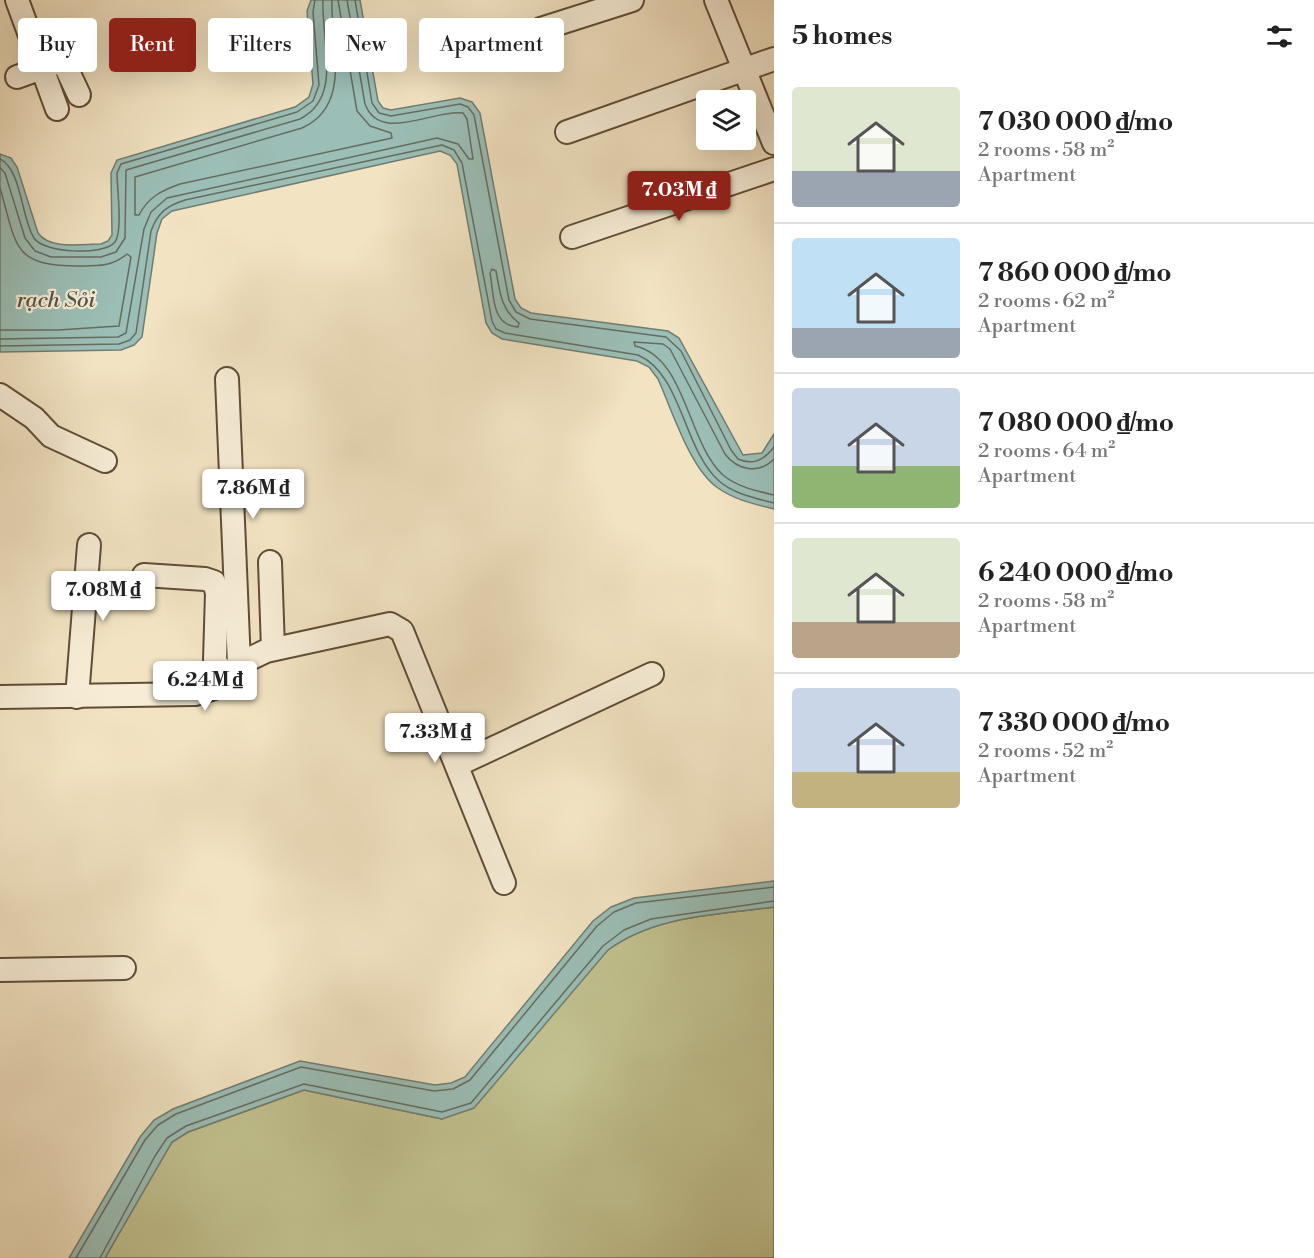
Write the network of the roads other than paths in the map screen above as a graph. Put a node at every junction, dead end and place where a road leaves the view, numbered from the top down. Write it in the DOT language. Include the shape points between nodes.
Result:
graph roads {
  1 [pos="17,0"];
  2 [pos="632,0"];
  3 [pos="716,0"];
  4 [pos="24,18"];
  5 [pos="564,22"];
  6 [pos="774,59"];
  7 [pos="745,70"];
  8 [pos="31,72"];
  9 [pos="43,72"];
  10 [pos="68,72"];
  11 [pos="17,77"];
  12 [pos="79,95"];
  13 [pos="57,110"];
  14 [pos="567,132"];
  15 [pos="774,143"];
  16 [pos="774,169"];
  17 [pos="572,237"];
  18 [pos="227,378"];
  19 [pos="0,395"];
  20 [pos="105,461"];
  21 [pos="89,545"];
  22 [pos="270,562"];
  23 [pos="144,575"];
  24 [pos="273,649"];
  25 [pos="231,672"];
  26 [pos="652,674"];
  27 [pos="0,697"];
  28 [pos="77,697"];
  29 [pos="457,765"];
  30 [pos="504,883"];
  31 [pos="124,968"];
  32 [pos="0,970"];
  1 -- 4 [label="street"];
  2 -- 5 [label="street"];
  3 -- 7 [label="street"];
  6 -- 7 [label="street"];
  7 -- 14 [label="street"];
  7 -- 15 [label="street"];
  8 -- 11 [label="street"];
  9 -- 13 [label="street"];
  10 -- 12 [label="street"];
  16 -- 17 [label="street"];
  18 -- 25 [label="street"];
  19 -- 20 [label="street" via="34,418 51,436"];
  21 -- 28 [label="street"];
  22 -- 24 [label="street"];
  23 -- 25 [label="street" via="214,582 215,660"];
  24 -- 25 [label="street"];
  24 -- 29 [label="street" via="374,626 396,627 402,631"];
  25 -- 28 [label="street" via="214,688 195,694"];
  26 -- 29 [label="street"];
  27 -- 28 [label="street"];
  29 -- 30 [label="street"];
  31 -- 32 [label="street"];
}
